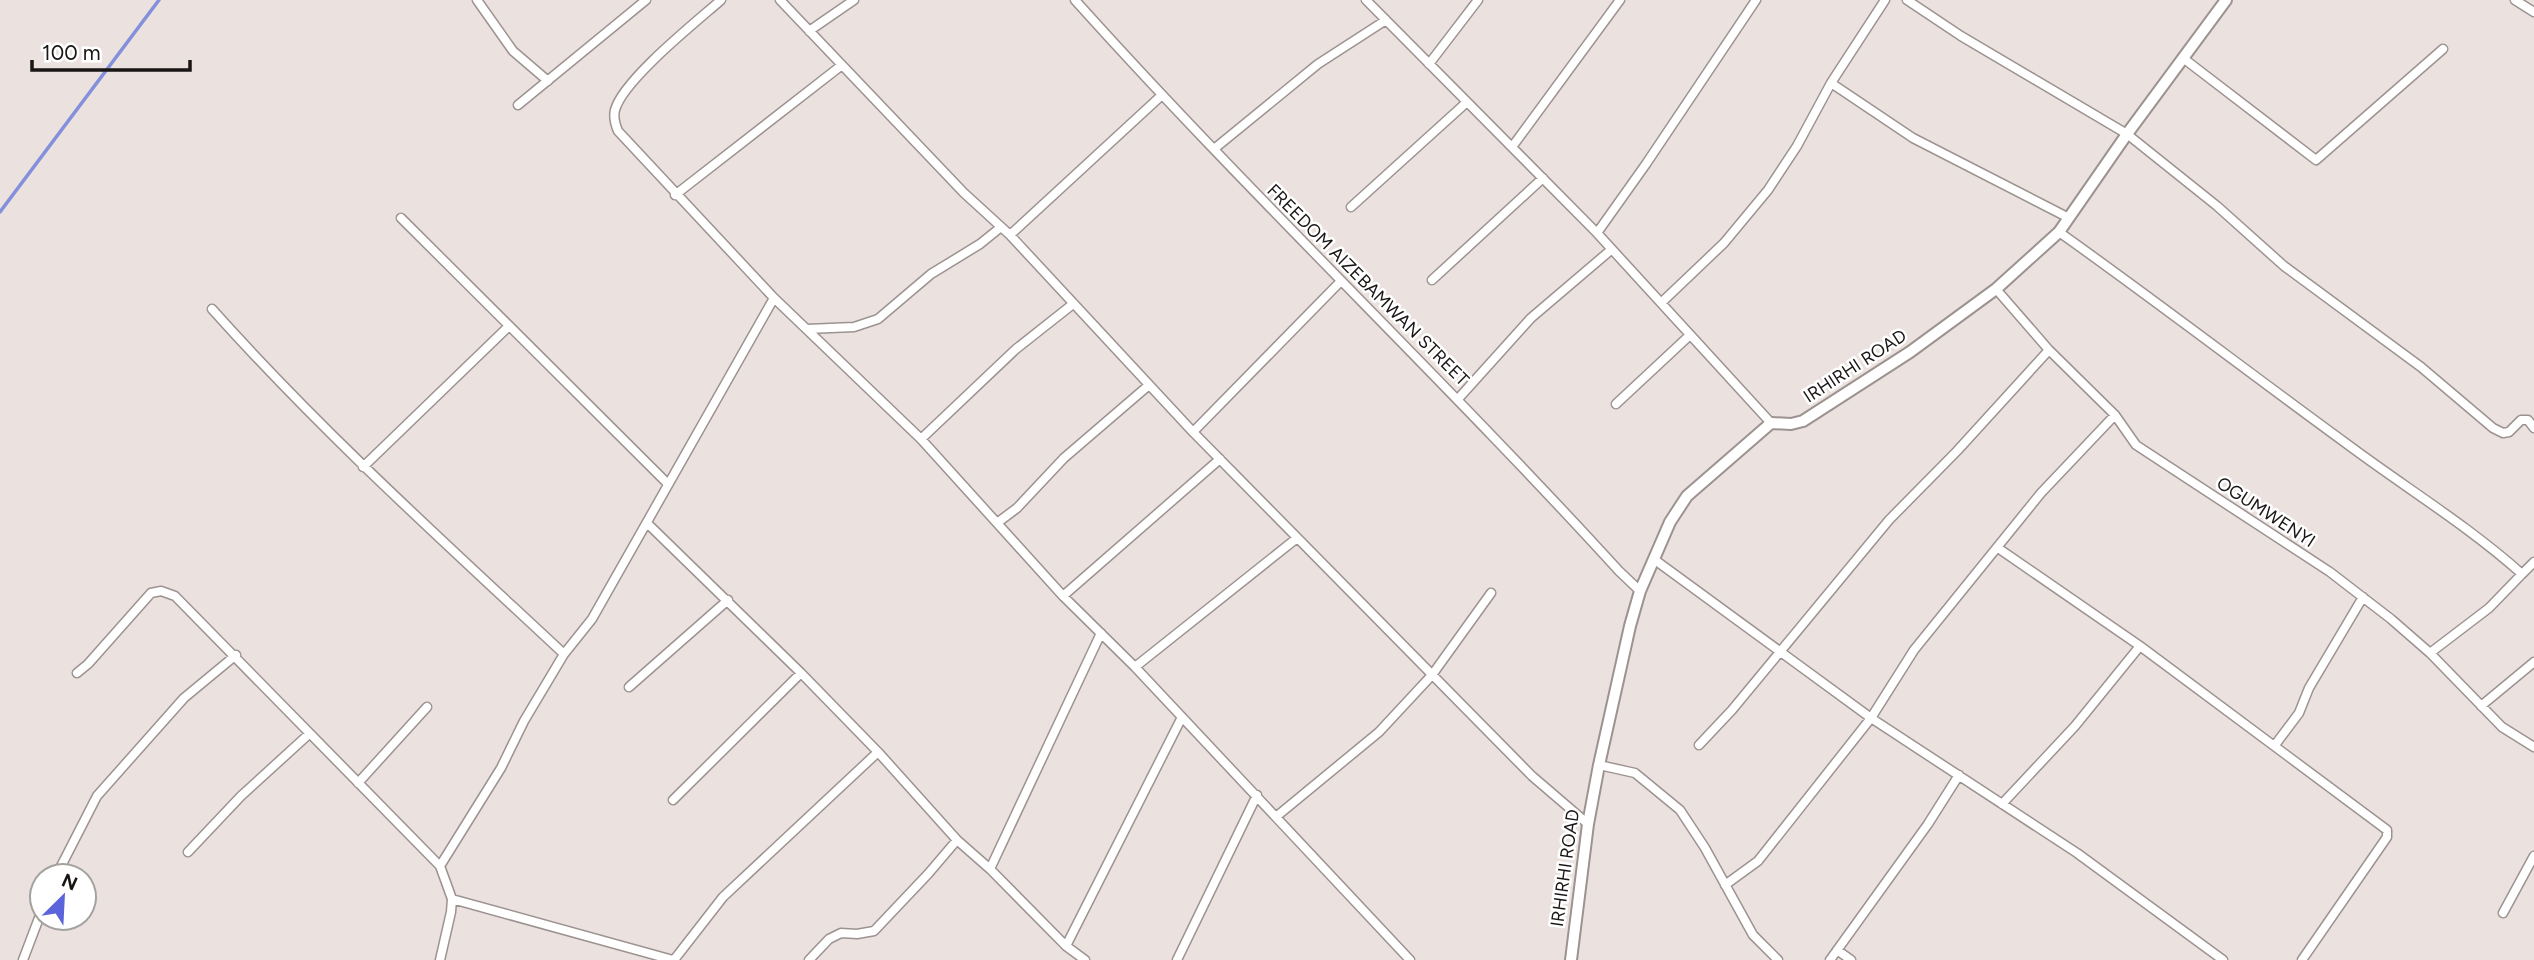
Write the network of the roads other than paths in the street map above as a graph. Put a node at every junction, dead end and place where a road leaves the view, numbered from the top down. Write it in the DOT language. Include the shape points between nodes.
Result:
graph roads {
  1 [pos="477,0"];
  2 [pos="646,0"];
  3 [pos="721,0"];
  4 [pos="780,0"];
  5 [pos="853,0"];
  6 [pos="1075,0"];
  7 [pos="1366,0"];
  8 [pos="1478,0"];
  9 [pos="1620,0"];
  10 [pos="1756,0"];
  11 [pos="1885,0"];
  12 [pos="1907,0"];
  13 [pos="2227,0"];
  14 [pos="2515,0"];
  15 [pos="2534,12"];
  16 [pos="1386,20"];
  17 [pos="809,31"];
  18 [pos="2443,49"];
  19 [pos="2183,58"];
  20 [pos="1429,64"];
  21 [pos="842,65"];
  22 [pos="548,81"];
  23 [pos="1831,83"];
  24 [pos="1162,95"];
  25 [pos="1467,102"];
  26 [pos="518,105"];
  27 [pos="2127,134"];
  28 [pos="1512,147"];
  29 [pos="1214,149"];
  30 [pos="1543,178"];
  31 [pos="675,195"];
  32 [pos="1351,207"];
  33 [pos="401,218"];
  34 [pos="2069,218"];
  35 [pos="1001,227"];
  36 [pos="2059,232"];
  37 [pos="1597,233"];
  38 [pos="1010,235"];
  39 [pos="1612,249"];
  40 [pos="1432,280"];
  41 [pos="1340,281"];
  42 [pos="1996,289"];
  43 [pos="774,298"];
  44 [pos="1661,303"];
  45 [pos="1073,304"];
  46 [pos="212,309"];
  47 [pos="508,327"];
  48 [pos="807,329"];
  49 [pos="1690,335"];
  50 [pos="2049,350"];
  51 [pos="1149,385"];
  52 [pos="1458,398"];
  53 [pos="1616,404"];
  54 [pos="2115,415"];
  55 [pos="1771,423"];
  56 [pos="2534,428"];
  57 [pos="1193,432"];
  58 [pos="921,439"];
  59 [pos="1220,459"];
  60 [pos="363,467"];
  61 [pos="668,484"];
  62 [pos="997,523"];
  63 [pos="648,524"];
  64 [pos="1297,538"];
  65 [pos="1998,548"];
  66 [pos="1655,560"];
  67 [pos="2534,562"];
  68 [pos="2522,574"];
  69 [pos="1640,591"];
  70 [pos="1491,593"];
  71 [pos="1063,596"];
  72 [pos="2363,597"];
  73 [pos="728,600"];
  74 [pos="1101,633"];
  75 [pos="2140,646"];
  76 [pos="1779,650"];
  77 [pos="2430,653"];
  78 [pos="564,654"];
  79 [pos="236,655"];
  80 [pos="2534,662"];
  81 [pos="1135,667"];
  82 [pos="77,673"];
  83 [pos="801,673"];
  84 [pos="1433,675"];
  85 [pos="629,687"];
  86 [pos="426,706"];
  87 [pos="2481,706"];
  88 [pos="1182,717"];
  89 [pos="1871,718"];
  90 [pos="309,734"];
  91 [pos="1699,745"];
  92 [pos="2275,745"];
  93 [pos="2534,747"];
  94 [pos="878,752"];
  95 [pos="1599,765"];
  96 [pos="1959,775"];
  97 [pos="358,783"];
  98 [pos="1257,795"];
  99 [pos="673,800"];
  100 [pos="2001,804"];
  101 [pos="1277,816"];
  102 [pos="1588,824"];
  103 [pos="957,840"];
  104 [pos="188,852"];
  105 [pos="2534,856"];
  106 [pos="63,862"];
  107 [pos="440,866"];
  108 [pos="990,869"];
  109 [pos="1725,885"];
  110 [pos="452,899"];
  111 [pos="2503,913"];
  112 [pos="34,932"];
  113 [pos="1066,946"];
  114 [pos="1837,950"];
  115 [pos="23,960"];
  116 [pos="440,960"];
  117 [pos="673,960"];
  118 [pos="809,960"];
  119 [pos="1085,960"];
  120 [pos="1177,960"];
  121 [pos="1410,960"];
  122 [pos="1571,960"];
  123 [pos="1778,960"];
  124 [pos="1830,960"];
  125 [pos="1851,960"];
  126 [pos="2223,960"];
  127 [pos="2302,960"];
  1 -- 22 [label="street" via="513,51"];
  2 -- 22 [label="street"];
  3 -- 31 [label="street" via="637,76 615,109 618,131"];
  4 -- 17 [label="street"];
  5 -- 17 [label="street"];
  6 -- 24 [label="street, FREEDOM AIZEBAMWAN STREET"];
  7 -- 16 [label="street"];
  8 -- 20 [label="street"];
  9 -- 28 [label="street"];
  10 -- 37 [label="street"];
  11 -- 23 [label="street"];
  12 -- 27 [label="street"];
  13 -- 19 [label="street, IRHIRHI ROAD"];
  14 -- 15 [label="street"];
  16 -- 20 [label="street"];
  16 -- 29 [label="street" via="1318,64"];
  17 -- 21 [label="street"];
  18 -- 19 [label="street" via="2316,160"];
  19 -- 27 [label="street, IRHIRHI ROAD"];
  20 -- 25 [label="street"];
  21 -- 31 [label="street"];
  21 -- 35 [label="street"];
  22 -- 26 [label="street"];
  23 -- 34 [label="street" via="1913,138"];
  23 -- 44 [label="street" via="1768,190 1724,243"];
  24 -- 29 [label="street, FREEDOM AIZEBAMWAN STREET"];
  24 -- 38 [label="street"];
  25 -- 28 [label="street"];
  25 -- 32 [label="street"];
  27 -- 34 [label="street, IRHIRHI ROAD"];
  27 -- 56 [label="street" via="2284,266 2421,367 2493,428 2509,432 2521,420 2528,420"];
  28 -- 30 [label="street"];
  29 -- 41 [label="street, FREEDOM AIZEBAMWAN STREET"];
  30 -- 37 [label="street"];
  30 -- 40 [label="street"];
  31 -- 43 [label="street"];
  33 -- 47 [label="street"];
  34 -- 36 [label="street, IRHIRHI ROAD"];
  35 -- 38 [label="street"];
  35 -- 48 [label="street" via="931,274 878,318 854,327"];
  36 -- 42 [label="street, IRHIRHI ROAD"];
  36 -- 68 [label="street" via="2465,526"];
  37 -- 39 [label="street"];
  38 -- 45 [label="street"];
  39 -- 44 [label="street"];
  39 -- 52 [label="street" via="1531,318"];
  41 -- 52 [label="street, FREEDOM AIZEBAMWAN STREET"];
  41 -- 57 [label="street"];
  42 -- 50 [label="street, OGUMWENYI"];
  42 -- 55 [label="street, IRHIRHI ROAD" via="1803,421"];
  43 -- 48 [label="street"];
  43 -- 61 [label="street"];
  44 -- 49 [label="street"];
  45 -- 51 [label="street"];
  45 -- 58 [label="street" via="1016,349"];
  46 -- 60 [label="street"];
  47 -- 60 [label="street"];
  47 -- 61 [label="street"];
  48 -- 58 [label="street"];
  49 -- 53 [label="street"];
  49 -- 55 [label="street"];
  50 -- 54 [label="street, OGUMWENYI"];
  50 -- 76 [label="street" via="1889,520"];
  51 -- 57 [label="street"];
  51 -- 62 [label="street"];
  52 -- 69 [label="street, FREEDOM AIZEBAMWAN STREET"];
  54 -- 65 [label="street" via="2041,493"];
  54 -- 72 [label="street, OGUMWENYI" via="2136,445"];
  55 -- 66 [label="street, IRHIRHI ROAD" via="1687,496 1670,522"];
  57 -- 59 [label="street"];
  58 -- 62 [label="street"];
  59 -- 64 [label="street"];
  59 -- 71 [label="street"];
  60 -- 78 [label="street"];
  61 -- 63 [label="street"];
  62 -- 71 [label="street"];
  63 -- 73 [label="street"];
  63 -- 78 [label="street" via="592,619"];
  64 -- 81 [label="street"];
  64 -- 84 [label="street"];
  65 -- 75 [label="street"];
  65 -- 89 [label="street" via="1914,650"];
  66 -- 69 [label="street, IRHIRHI ROAD"];
  66 -- 76 [label="street"];
  67 -- 68 [label="street"];
  68 -- 77 [label="street" via="2489,608"];
  69 -- 95 [label="street, IRHIRHI ROAD"];
  70 -- 84 [label="street"];
  71 -- 74 [label="street"];
  72 -- 77 [label="street, OGUMWENYI"];
  72 -- 92 [label="street" via="2299,713"];
  73 -- 83 [label="street"];
  73 -- 85 [label="street"];
  74 -- 81 [label="street"];
  74 -- 108 [label="street"];
  75 -- 92 [label="street"];
  75 -- 100 [label="street" via="2075,726"];
  76 -- 89 [label="street"];
  76 -- 91 [label="street"];
  77 -- 87 [label="street, OGUMWENYI"];
  78 -- 107 [label="street"];
  79 -- 82 [label="street" via="175,596 161,591 150,593"];
  79 -- 90 [label="street"];
  79 -- 106 [label="street" via="184,698 97,796"];
  80 -- 87 [label="street"];
  81 -- 88 [label="street"];
  83 -- 94 [label="street"];
  83 -- 99 [label="street"];
  84 -- 101 [label="street" via="1380,732"];
  84 -- 102 [label="street" via="1532,776"];
  86 -- 97 [label="street"];
  87 -- 93 [label="street, OGUMWENYI" via="2502,727"];
  88 -- 98 [label="street"];
  88 -- 113 [label="street"];
  89 -- 96 [label="street"];
  89 -- 109 [label="street" via="1758,861"];
  90 -- 97 [label="street"];
  90 -- 104 [label="street"];
  92 -- 127 [label="street" via="2387,830 2387,837"];
  94 -- 103 [label="street"];
  94 -- 117 [label="street" via="723,897"];
  95 -- 102 [label="street, IRHIRHI ROAD"];
  95 -- 109 [label="street" via="1635,773 1680,810"];
  96 -- 100 [label="street"];
  96 -- 114 [label="street"];
  97 -- 107 [label="street"];
  98 -- 101 [label="street"];
  98 -- 120 [label="street"];
  100 -- 126 [label="street" via="2077,853"];
  101 -- 121 [label="street"];
  102 -- 122 [label="street, IRHIRHI ROAD"];
  103 -- 108 [label="street"];
  103 -- 118 [label="street" via="874,931 841,933"];
  105 -- 111 [label="street"];
  107 -- 110 [label="street"];
  108 -- 113 [label="street"];
  109 -- 123 [label="street" via="1753,935"];
  110 -- 116 [label="street"];
  110 -- 117 [label="street"];
  112 -- 115 [label="street"];
  113 -- 119 [label="street"];
  114 -- 124 [label="street"];
  114 -- 125 [label="street"];
}
